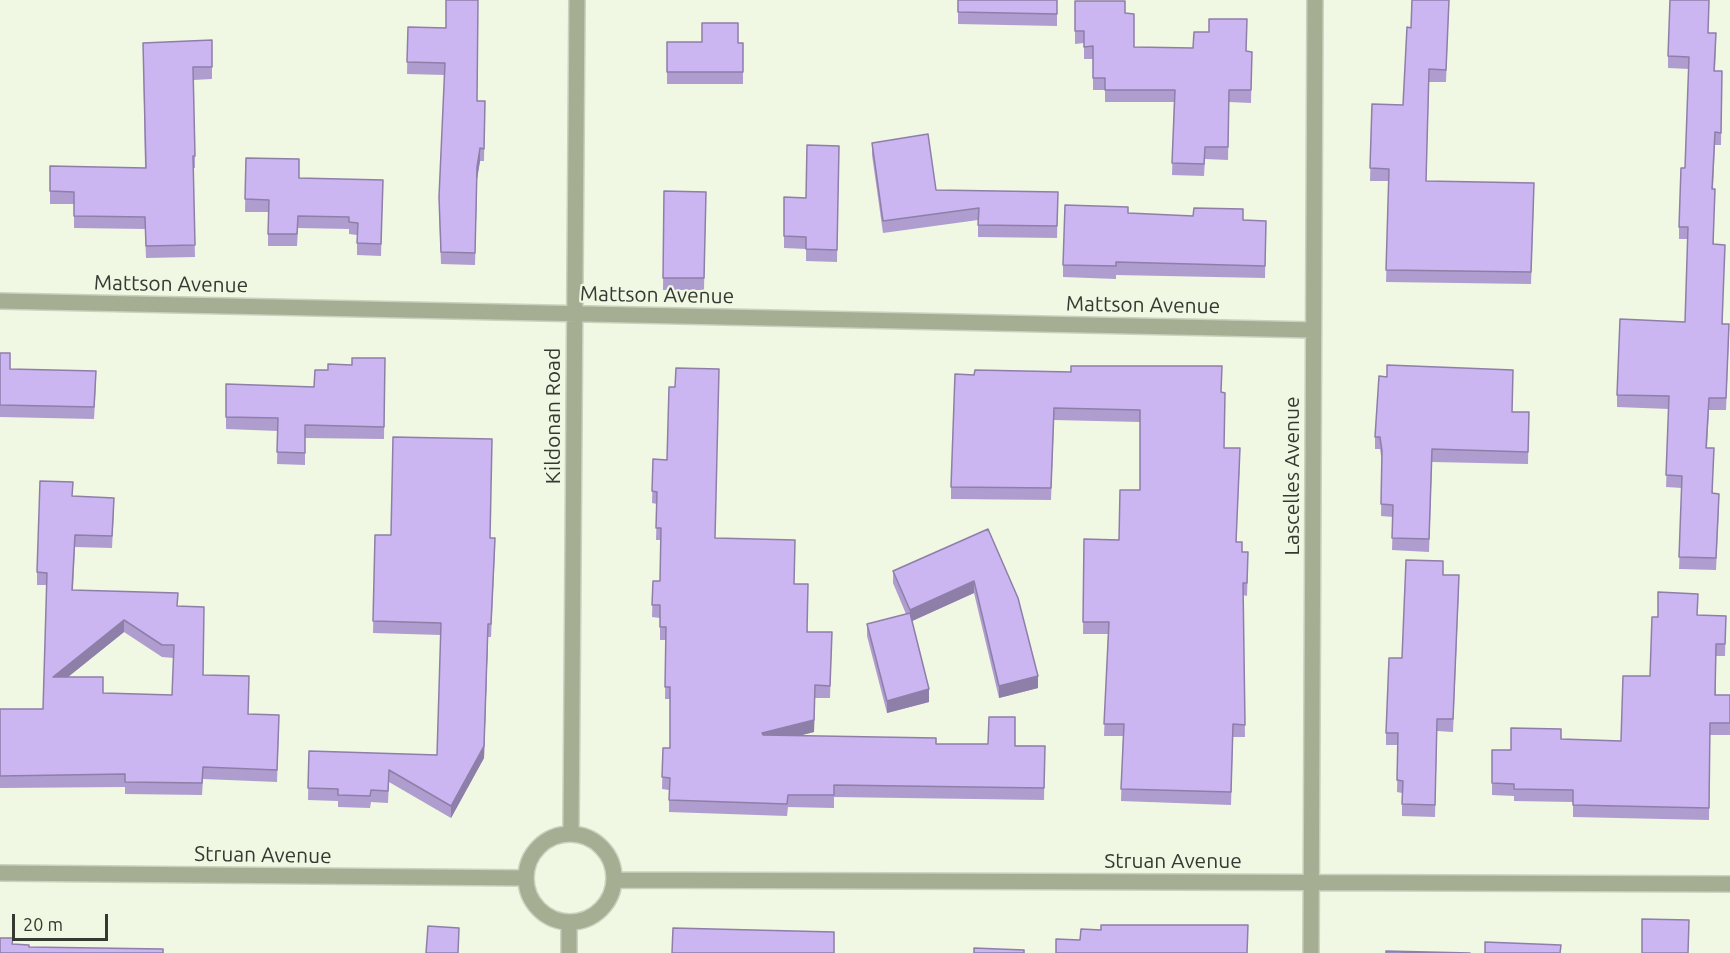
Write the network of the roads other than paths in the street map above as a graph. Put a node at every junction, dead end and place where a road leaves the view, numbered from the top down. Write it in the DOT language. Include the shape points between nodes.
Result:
graph roads {
  1 [pos="577,0"];
  2 [pos="1315,0"];
  3 [pos="0,301"];
  4 [pos="575,314"];
  5 [pos="1313,330"];
  6 [pos="571,832"];
  7 [pos="0,873"];
  8 [pos="525,879"];
  9 [pos="616,880"];
  10 [pos="1311,883"];
  11 [pos="1730,884"];
  12 [pos="569,924"];
  13 [pos="569,953"];
  14 [pos="1311,953"];
  1 -- 4 [label="street, Kildonan Road"];
  2 -- 5 [label="street, Lascelles Avenue"];
  3 -- 4 [label="street, Mattson Avenue"];
  4 -- 5 [label="street, Mattson Avenue"];
  4 -- 6 [label="street, Kildonan Road"];
  5 -- 10 [label="street, Lascelles Avenue"];
  6 -- 8 [label="street" via="553,836 533,852"];
  6 -- 9 [label="street" via="592,838 609,854"];
  7 -- 8 [label="street, Struan Avenue"];
  8 -- 12 [label="street" via="529,897 544,915"];
  9 -- 10 [label="street, Struan Avenue"];
  9 -- 12 [label="street" via="608,904 591,919"];
  10 -- 11 [label="street, Struan Avenue"];
  10 -- 14 [label="street, Lascelles Avenue"];
  12 -- 13 [label="street"];
}
